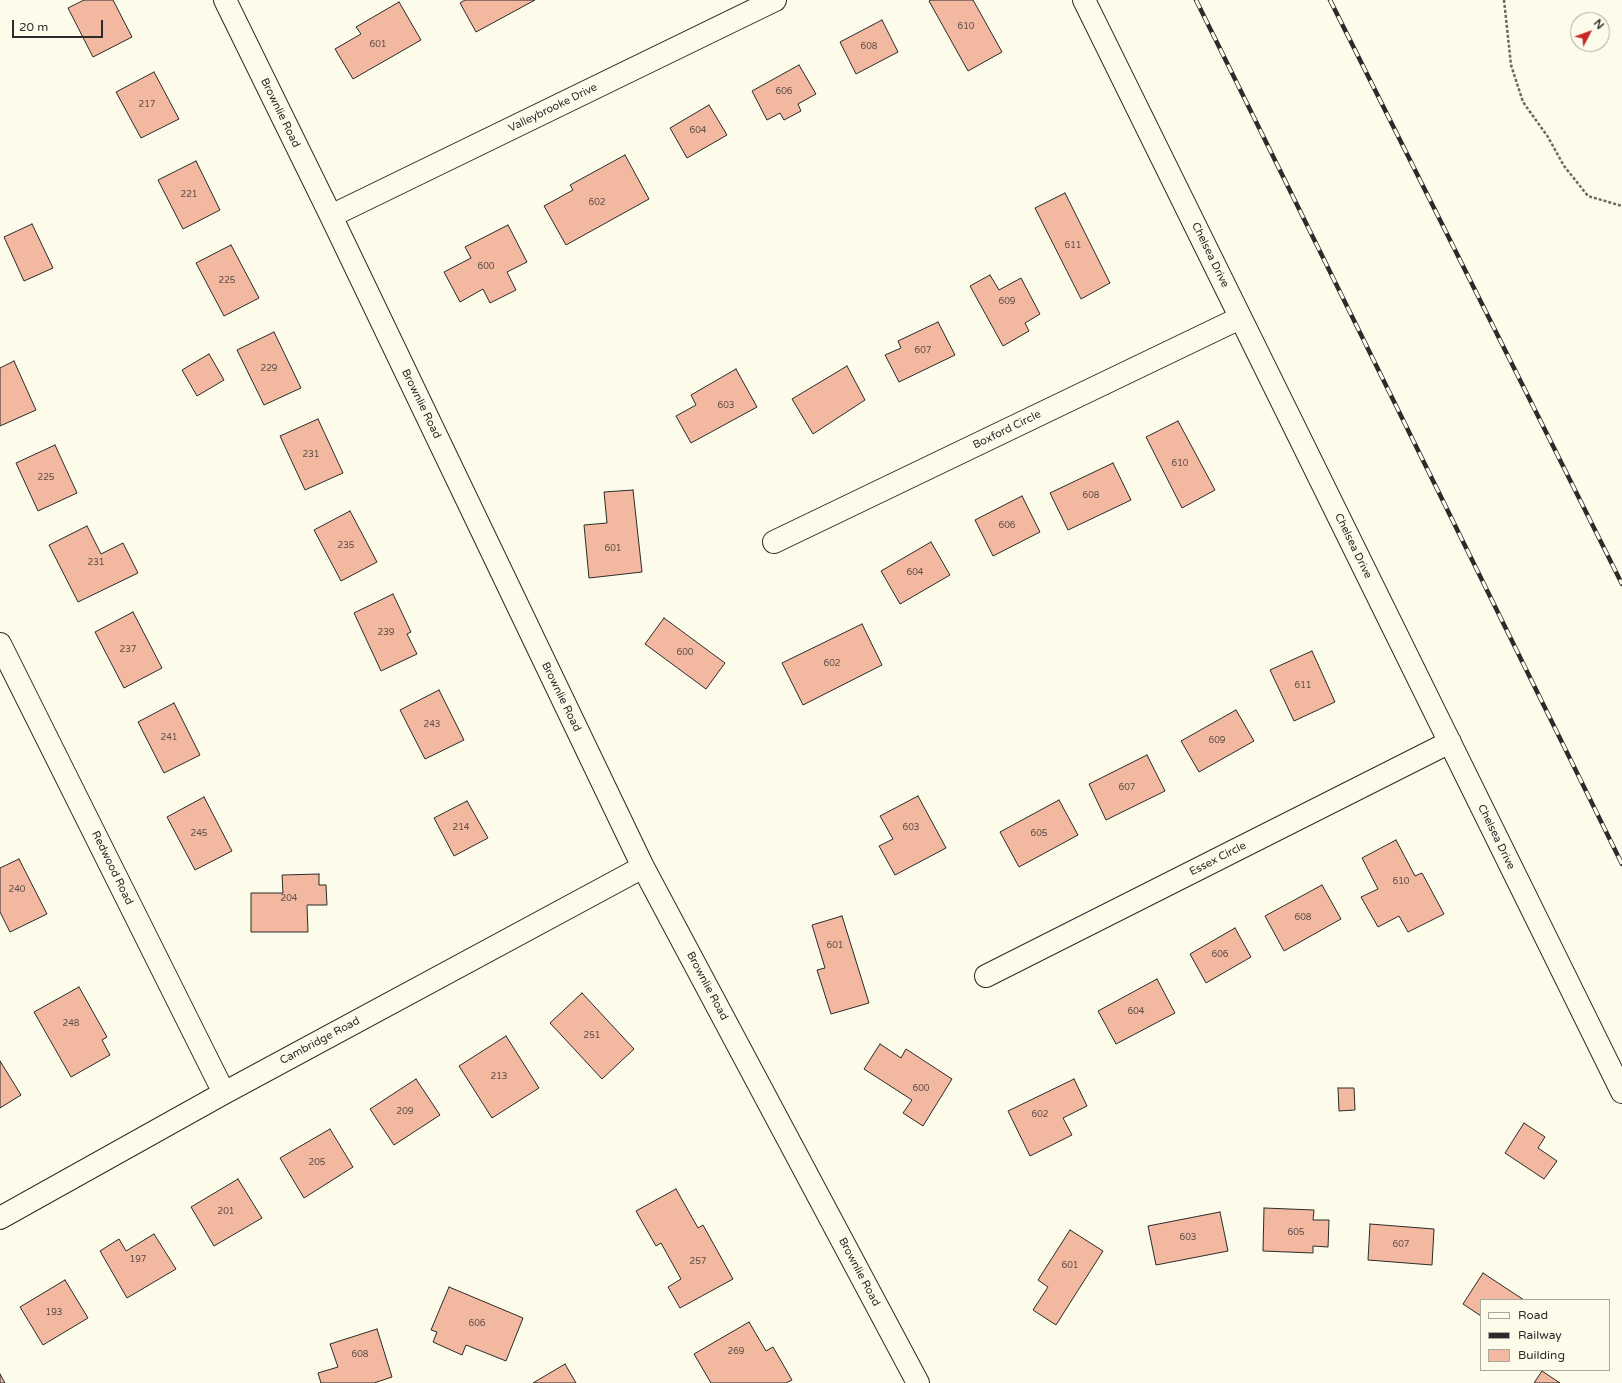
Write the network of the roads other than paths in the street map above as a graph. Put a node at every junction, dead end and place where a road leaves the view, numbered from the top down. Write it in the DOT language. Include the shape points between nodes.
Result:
graph roads {
  1 [pos="225,0"];
  2 [pos="775,0"];
  3 [pos="1084,0"];
  4 [pos="331,216"];
  5 [pos="1240,318"];
  6 [pos="774,542"];
  7 [pos="0,644"];
  8 [pos="1450,742"];
  9 [pos="643,867"];
  10 [pos="986,976"];
  11 [pos="1622,1092"];
  12 [pos="224,1093"];
  13 [pos="0,1218"];
  14 [pos="918,1383"];
  1 -- 4 [label="street, Brownlie Road"];
  2 -- 4 [label="street, Valleybrooke Drive"];
  3 -- 5 [label="street, Chelsea Drive"];
  4 -- 9 [label="street, Brownlie Road"];
  5 -- 6 [label="street, Boxford Circle"];
  5 -- 8 [label="street, Chelsea Drive"];
  7 -- 12 [label="street, Redwood Road"];
  8 -- 10 [label="street, Essex Circle"];
  8 -- 11 [label="street, Chelsea Drive"];
  9 -- 12 [label="street, Cambridge Road"];
  9 -- 14 [label="street, Brownlie Road"];
  12 -- 13 [label="street, Cambridge Road"];
}
